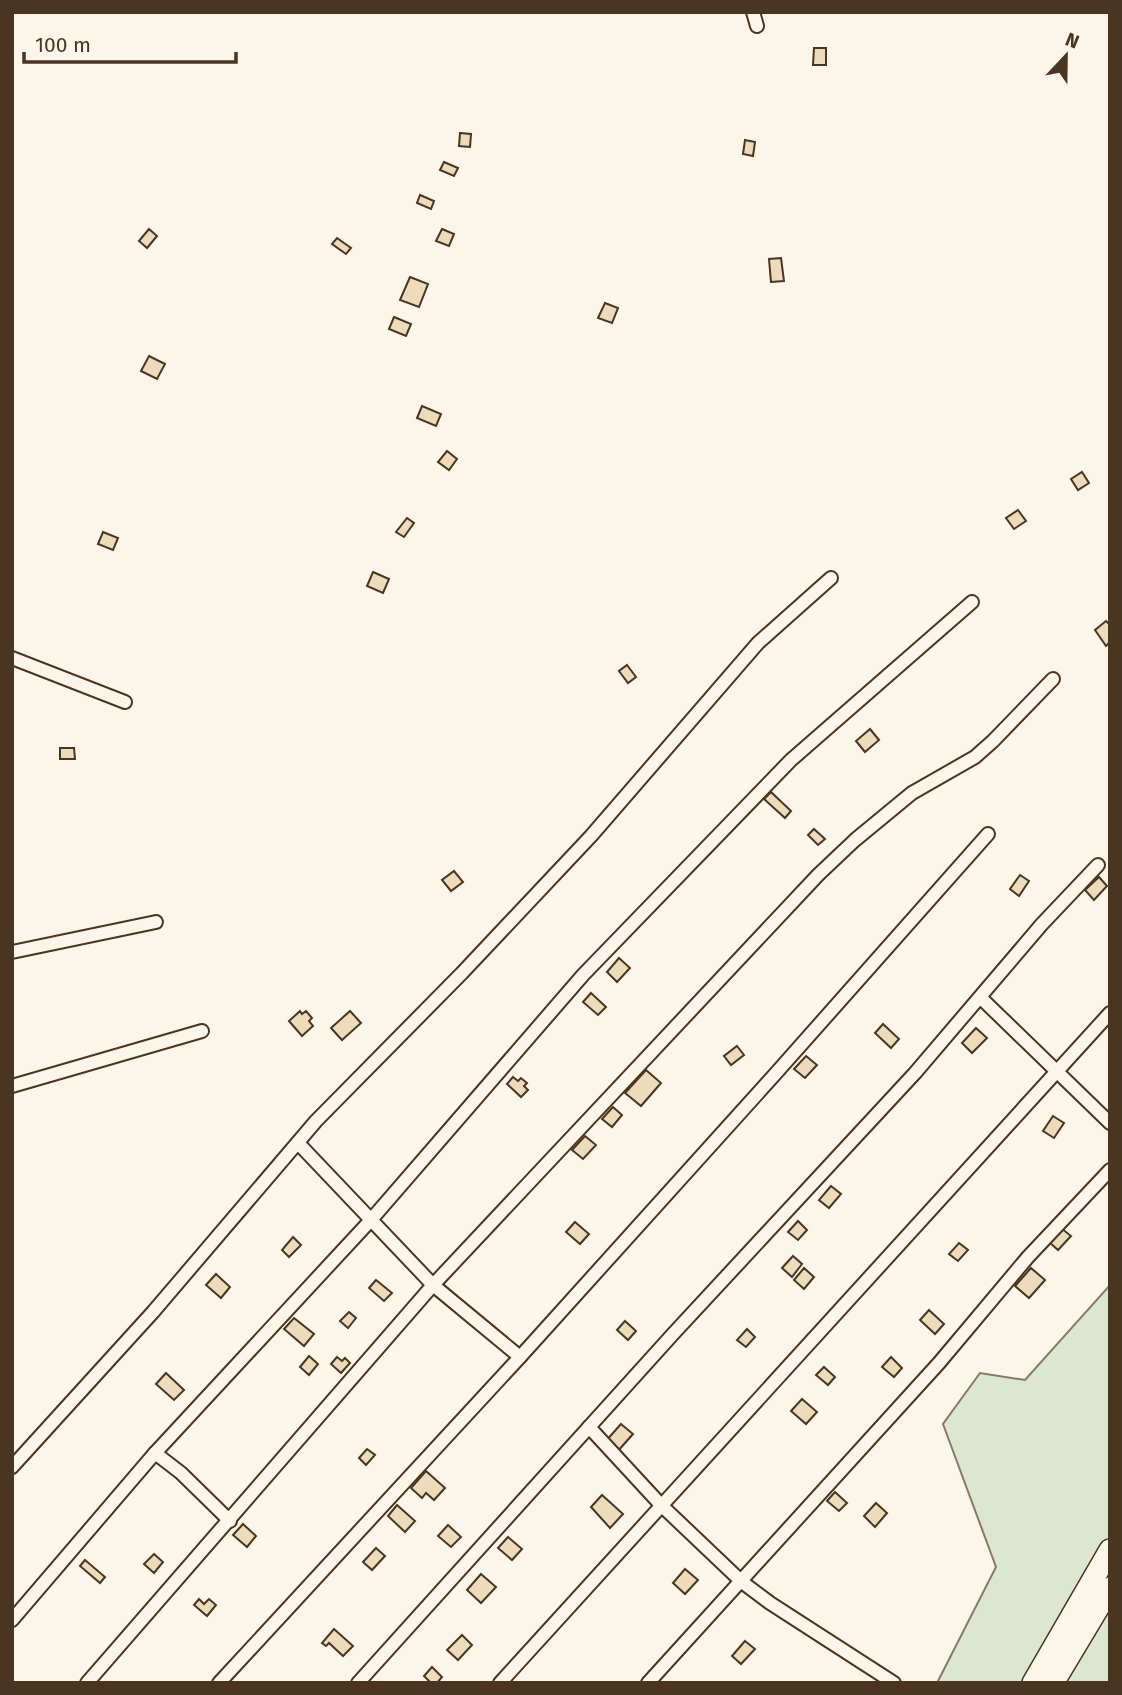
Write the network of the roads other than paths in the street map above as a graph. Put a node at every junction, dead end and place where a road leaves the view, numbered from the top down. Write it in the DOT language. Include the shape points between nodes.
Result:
graph roads {
  1 [pos="752,12"];
  2 [pos="757,26"];
  3 [pos="831,578"];
  4 [pos="972,602"];
  5 [pos="12,658"];
  6 [pos="1053,679"];
  7 [pos="125,702"];
  8 [pos="988,834"];
  9 [pos="1098,865"];
  10 [pos="156,922"];
  11 [pos="12,953"];
  12 [pos="981,998"];
  13 [pos="1110,1013"];
  14 [pos="202,1031"];
  15 [pos="1058,1071"];
  16 [pos="12,1086"];
  17 [pos="1110,1122"];
  18 [pos="298,1143"];
  19 [pos="1110,1170"];
  20 [pos="370,1221"];
  21 [pos="433,1285"];
  22 [pos="520,1357"];
  23 [pos="589,1427"];
  24 [pos="155,1453"];
  25 [pos="12,1467"];
  26 [pos="661,1505"];
  27 [pos="229,1521"];
  28 [pos="1110,1550"];
  29 [pos="742,1582"];
  30 [pos="1110,1588"];
  31 [pos="12,1620"];
  32 [pos="888,1681"];
  33 [pos="87,1683"];
  34 [pos="219,1683"];
  35 [pos="358,1683"];
  36 [pos="500,1683"];
  37 [pos="648,1683"];
  38 [pos="1033,1683"];
  39 [pos="1053,1683"];
  1 -- 2 [label="street"];
  3 -- 18 [label="street" via="758,643 591,836"];
  4 -- 20 [label="street" via="781,770 583,975"];
  5 -- 7 [label="street"];
  6 -- 21 [label="street" via="975,757 912,793 818,875"];
  8 -- 22 [label="street"];
  9 -- 12 [label="street"];
  10 -- 11 [label="street"];
  12 -- 15 [label="street"];
  12 -- 23 [label="street"];
  13 -- 15 [label="street"];
  14 -- 16 [label="street"];
  15 -- 17 [label="street"];
  15 -- 26 [label="street"];
  18 -- 20 [label="street"];
  18 -- 25 [label="street" via="146,1321"];
  19 -- 29 [label="street"];
  20 -- 21 [label="street"];
  20 -- 24 [label="street"];
  21 -- 22 [label="street"];
  21 -- 27 [label="street"];
  22 -- 34 [label="street"];
  23 -- 26 [label="street"];
  23 -- 35 [label="street"];
  24 -- 27 [label="street"];
  24 -- 31 [label="street"];
  26 -- 29 [label="street"];
  26 -- 36 [label="street"];
  27 -- 33 [label="street"];
  28 -- 38 [label="highway"];
  29 -- 32 [label="street"];
  29 -- 37 [label="street"];
  30 -- 39 [label="highway"];
}
